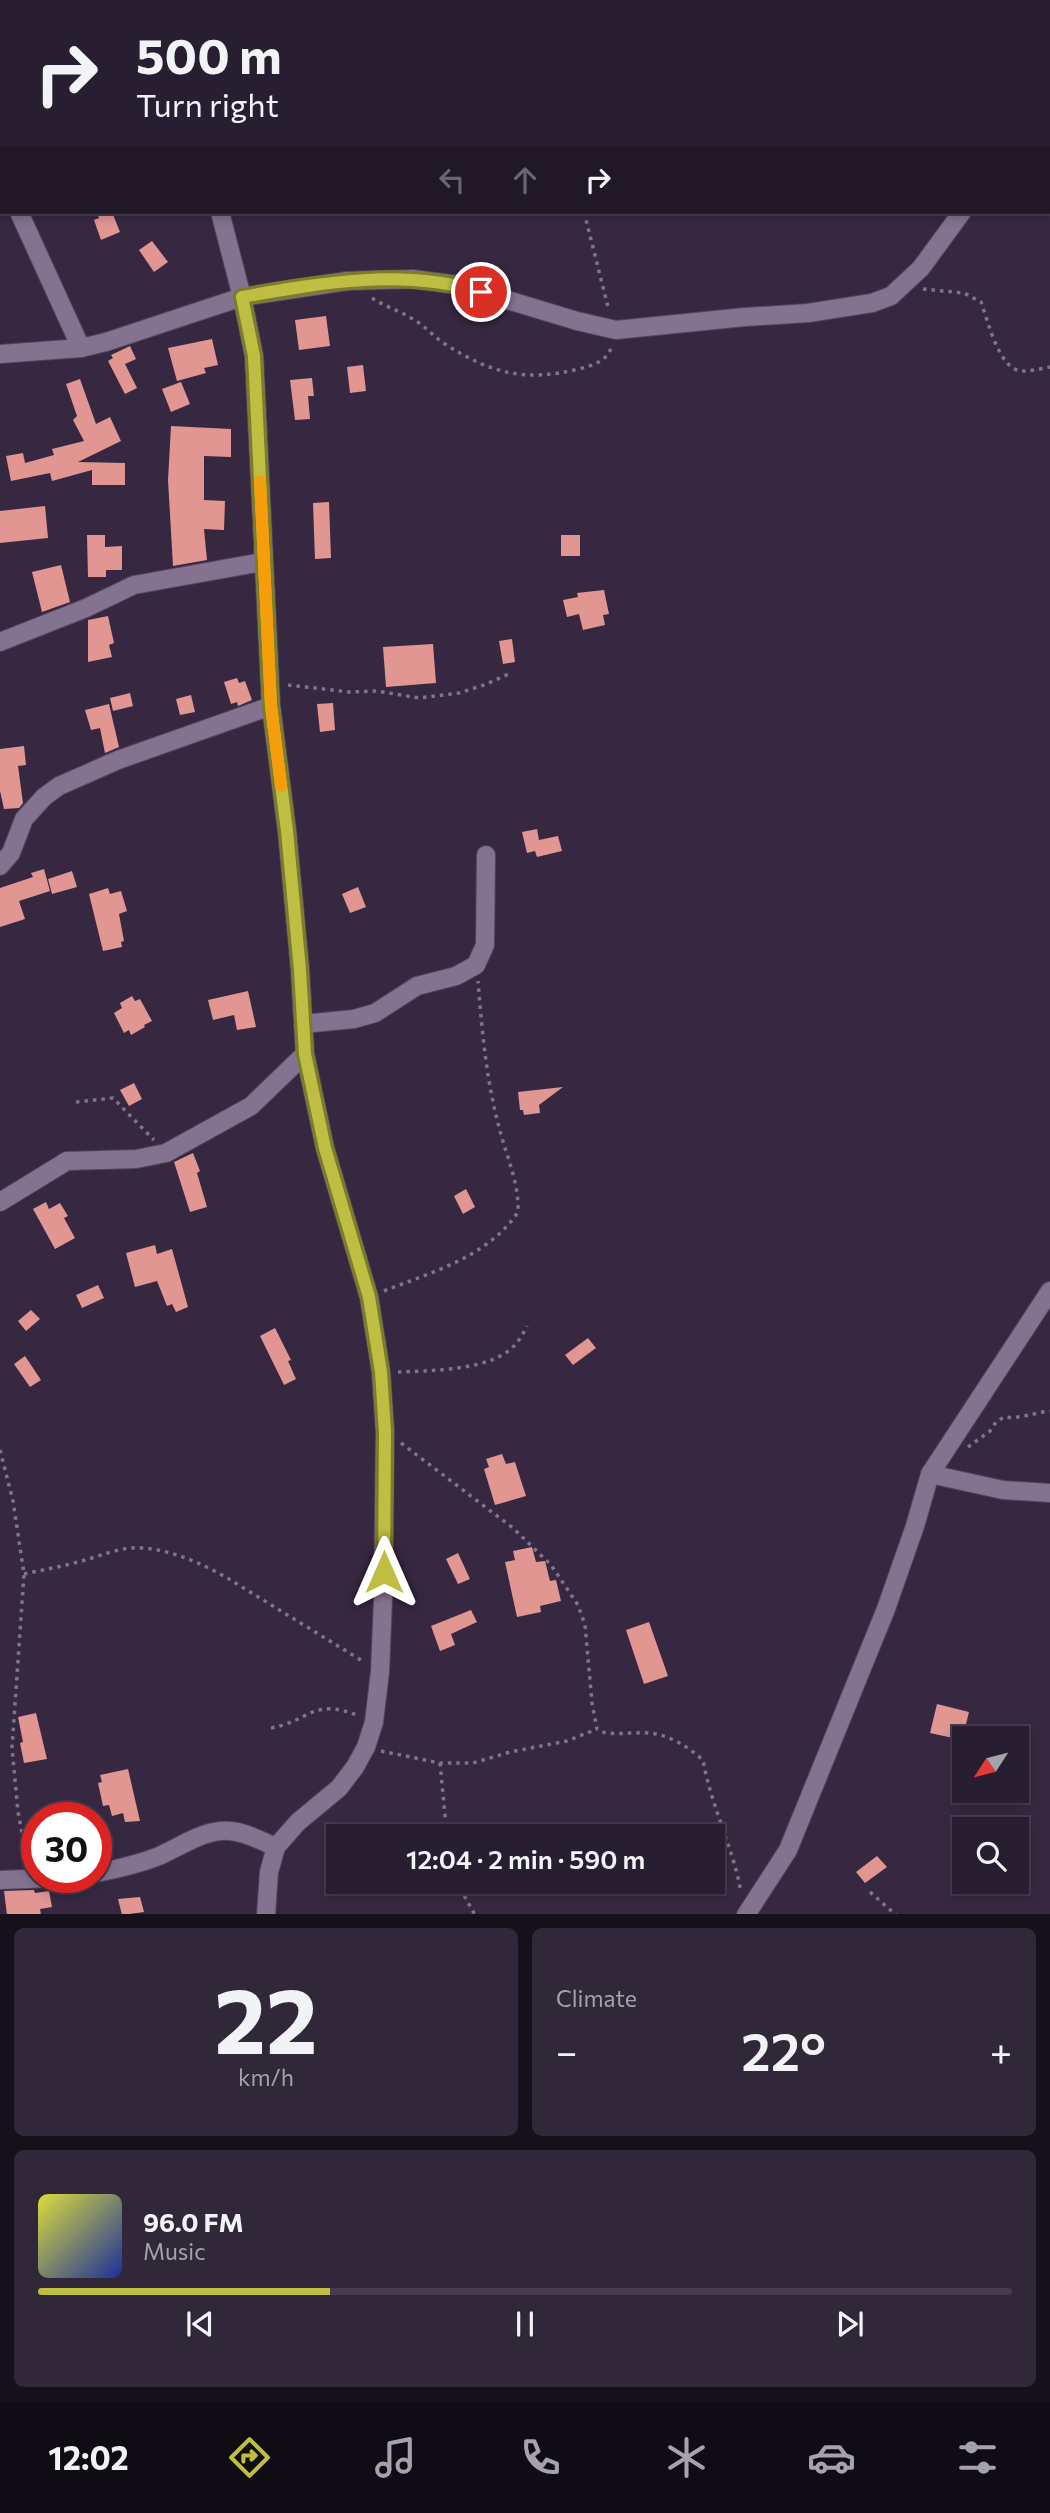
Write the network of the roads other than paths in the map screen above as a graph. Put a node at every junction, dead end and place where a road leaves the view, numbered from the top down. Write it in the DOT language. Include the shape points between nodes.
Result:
graph roads {
  1 [pos="20,214"];
  2 [pos="221,214"];
  3 [pos="961,214"];
  4 [pos="242,297"];
  5 [pos="80,348"];
  6 [pos="0,354"];
  7 [pos="262,562"];
  8 [pos="0,642"];
  9 [pos="271,706"];
  10 [pos="486,855"];
  11 [pos="0,866"];
  12 [pos="303,1024"];
  13 [pos="305,1054"];
  14 [pos="0,1202"];
  15 [pos="1050,1292"];
  16 [pos="930,1474"];
  17 [pos="1050,1493"];
  18 [pos="276,1847"];
  19 [pos="112,1869"];
  20 [pos="21,1879"];
  21 [pos="0,1880"];
  22 [pos="745,1908"];
  23 [pos="266,1914"];
  1 -- 5 [label="street"];
  2 -- 4 [label="street"];
  3 -- 4 [label="street" via="921,268 891,296 808,313 616,330 458,285 412,279 347,281"];
  4 -- 5 [label="street"];
  4 -- 7 [label="street" via="254,356"];
  5 -- 6 [label="street"];
  7 -- 8 [label="street" via="134,585"];
  7 -- 9 [label="street"];
  9 -- 11 [label="street" via="59,786 24,819 11,853"];
  9 -- 12 [label="street"];
  10 -- 12 [label="street" via="485,945 476,965 456,976 417,986 374,1013"];
  12 -- 13 [label="street"];
  13 -- 14 [label="street" via="251,1106 166,1153 136,1159 67,1161"];
  13 -- 18 [label="street" via="325,1148 369,1297 381,1372 385,1432 380,1672 374,1722 355,1767"];
  15 -- 16 [label="street"];
  16 -- 17 [label="street" via="1003,1490"];
  16 -- 22 [label="street" via="886,1609 788,1850"];
  18 -- 19 [label="street" via="247,1835 217,1831 158,1856"];
  18 -- 23 [label="street"];
  20 -- 21 [label="street"];
}
